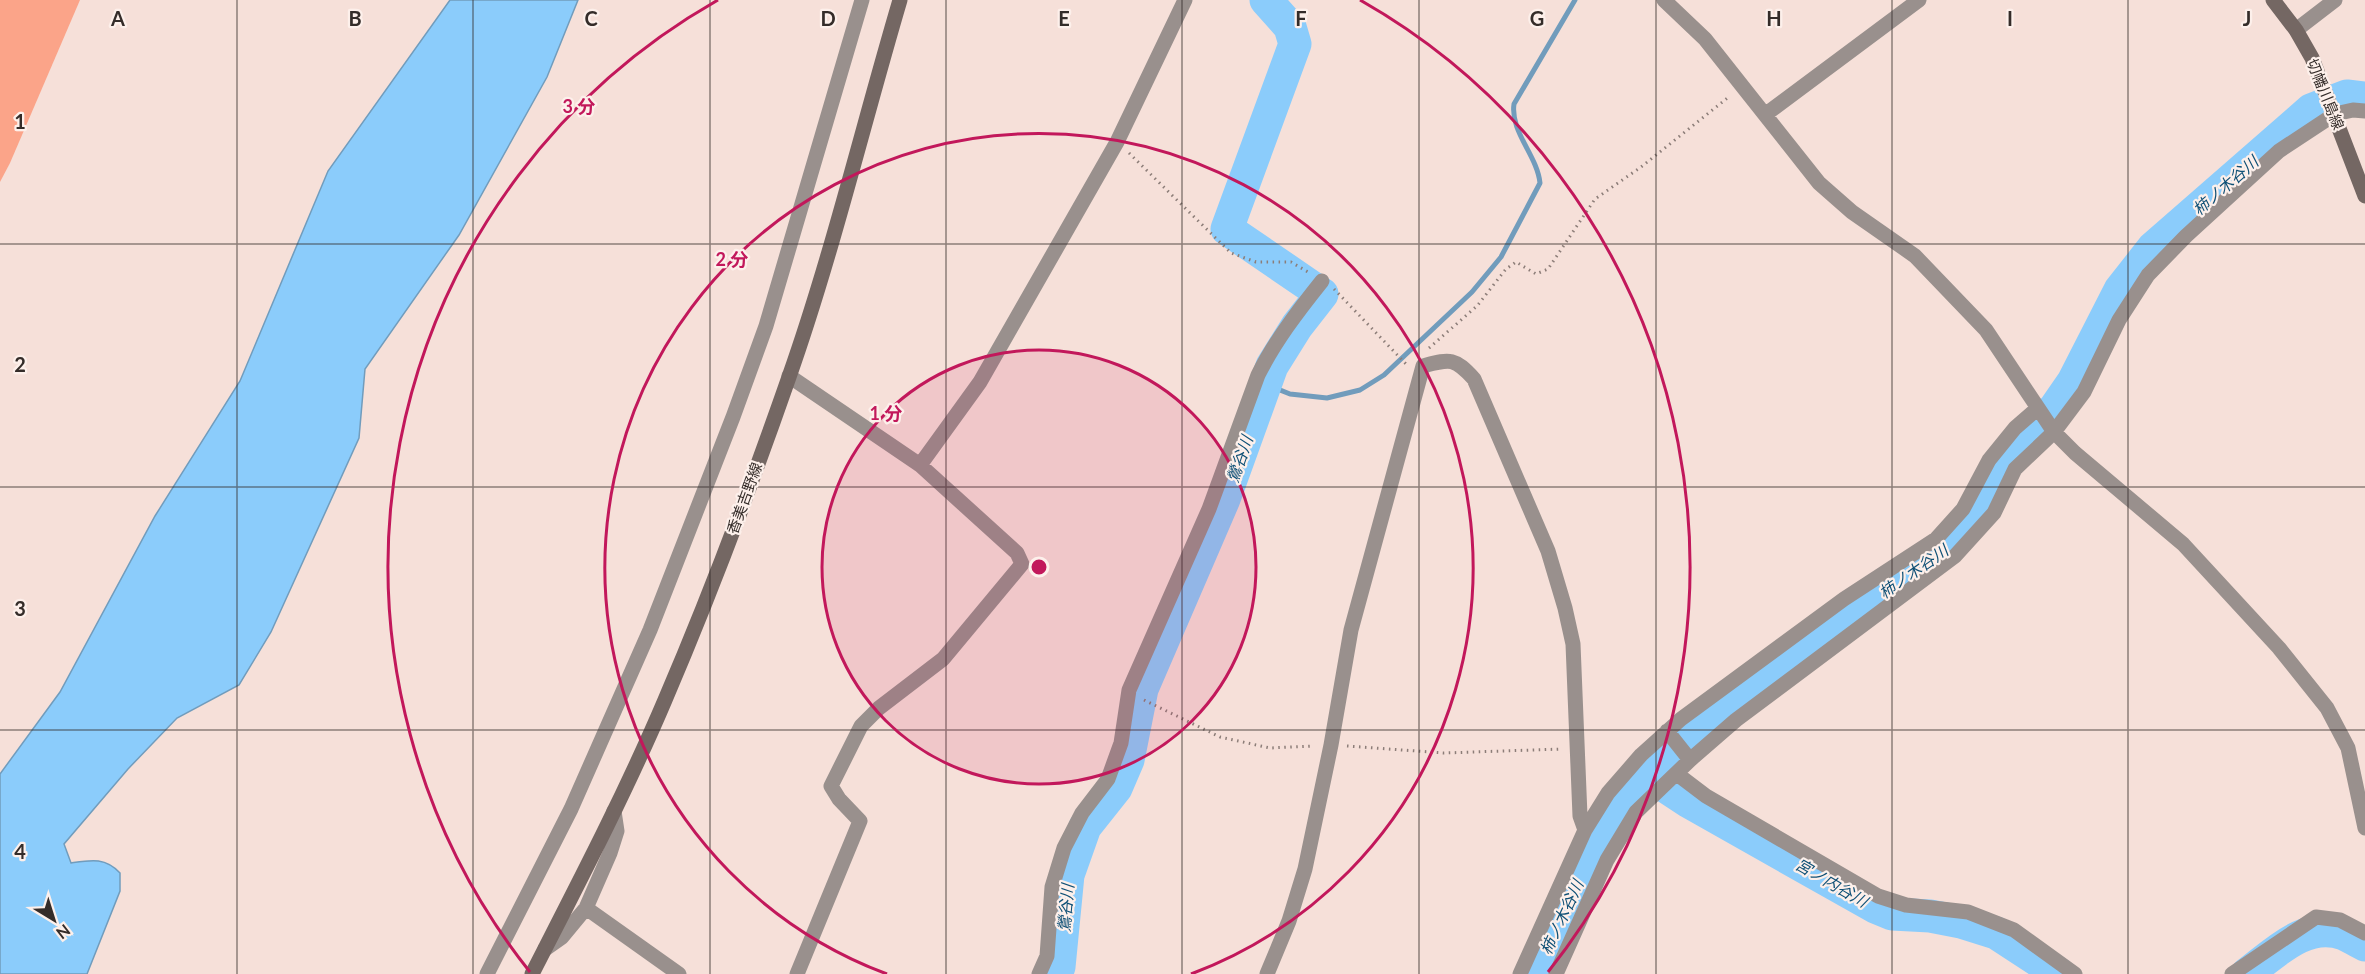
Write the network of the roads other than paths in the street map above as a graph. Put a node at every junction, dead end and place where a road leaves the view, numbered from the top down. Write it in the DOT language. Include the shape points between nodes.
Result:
graph roads {
  1 [pos="862,0"];
  2 [pos="900,0"];
  3 [pos="1185,0"];
  4 [pos="1664,0"];
  5 [pos="1918,0"];
  6 [pos="2273,0"];
  7 [pos="2335,0"];
  8 [pos="2296,30"];
  9 [pos="2365,111"];
  10 [pos="2334,113"];
  11 [pos="1766,114"];
  12 [pos="2365,196"];
  13 [pos="1317,287"];
  14 [pos="789,376"];
  15 [pos="2046,420"];
  16 [pos="920,465"];
  17 [pos="1670,735"];
  18 [pos="1688,758"];
  19 [pos="1669,782"];
  20 [pos="614,811"];
  21 [pos="2365,828"];
  22 [pos="1585,830"];
  23 [pos="586,908"];
  24 [pos="2365,933"];
  25 [pos="544,949"];
  26 [pos="487,974"];
  27 [pos="532,974"];
  28 [pos="679,974"];
  29 [pos="797,974"];
  30 [pos="1039,974"];
  31 [pos="1267,974"];
  32 [pos="1520,974"];
  33 [pos="1556,974"];
  34 [pos="2075,974"];
  35 [pos="2232,974"];
  1 -- 26 [label="street" via="766,326 733,417 650,630 571,809"];
  2 -- 14 [label="main road, 香美吉野線"];
  3 -- 16 [label="street" via="1117,142 980,382"];
  4 -- 11 [label="street" via="1705,39"];
  5 -- 11 [label="street"];
  6 -- 8 [label="main road, 切幡川島線"];
  7 -- 8 [label="street"];
  8 -- 10 [label="main road, 切幡川島線"];
  9 -- 10 [label="street"];
  10 -- 12 [label="main road, 切幡川島線"];
  10 -- 15 [label="street" via="2279,151 2148,275 2119,320 2084,392"];
  11 -- 15 [label="street" via="1819,183 1852,212 1915,256 1986,330"];
  13 -- 30 [label="street" via="1258,375 1209,508 1129,690 1121,743 1108,779 1082,813 1064,848 1052,887 1047,956"];
  14 -- 16 [label="street"];
  14 -- 20 [label="main road, 香美吉野線" via="665,701"];
  15 -- 17 [label="street" via="2015,428 1989,460 1964,509 1936,539 1844,599 1681,719"];
  15 -- 18 [label="street" via="2015,469 1994,513 1955,556"];
  15 -- 21 [label="street" via="2075,453 2183,544 2279,648 2327,708 2348,748"];
  16 -- 29 [label="street" via="1017,553 1022,564 944,659 861,726 831,786 860,820"];
  17 -- 18 [label="street"];
  17 -- 22 [label="street" via="1641,755 1608,793"];
  18 -- 19 [label="street"];
  19 -- 33 [label="street" via="1636,812 1608,860"];
  19 -- 34 [label="street" via="1706,796 1878,896 1968,912 2014,930"];
  20 -- 23 [label="street" via="617,831"];
  20 -- 25 [label="main road, 香美吉野線"];
  22 -- 31 [label="street" via="1580,816 1573,644 1548,551 1474,378 1463,366 1448,360 1423,366 1351,630 1305,869"];
  22 -- 32 [label="street"];
  23 -- 25 [label="street" via="562,937"];
  23 -- 28 [label="street"];
  24 -- 35 [label="street" via="2340,920 2316,917"];
  25 -- 27 [label="main road, 香美吉野線"];
}
